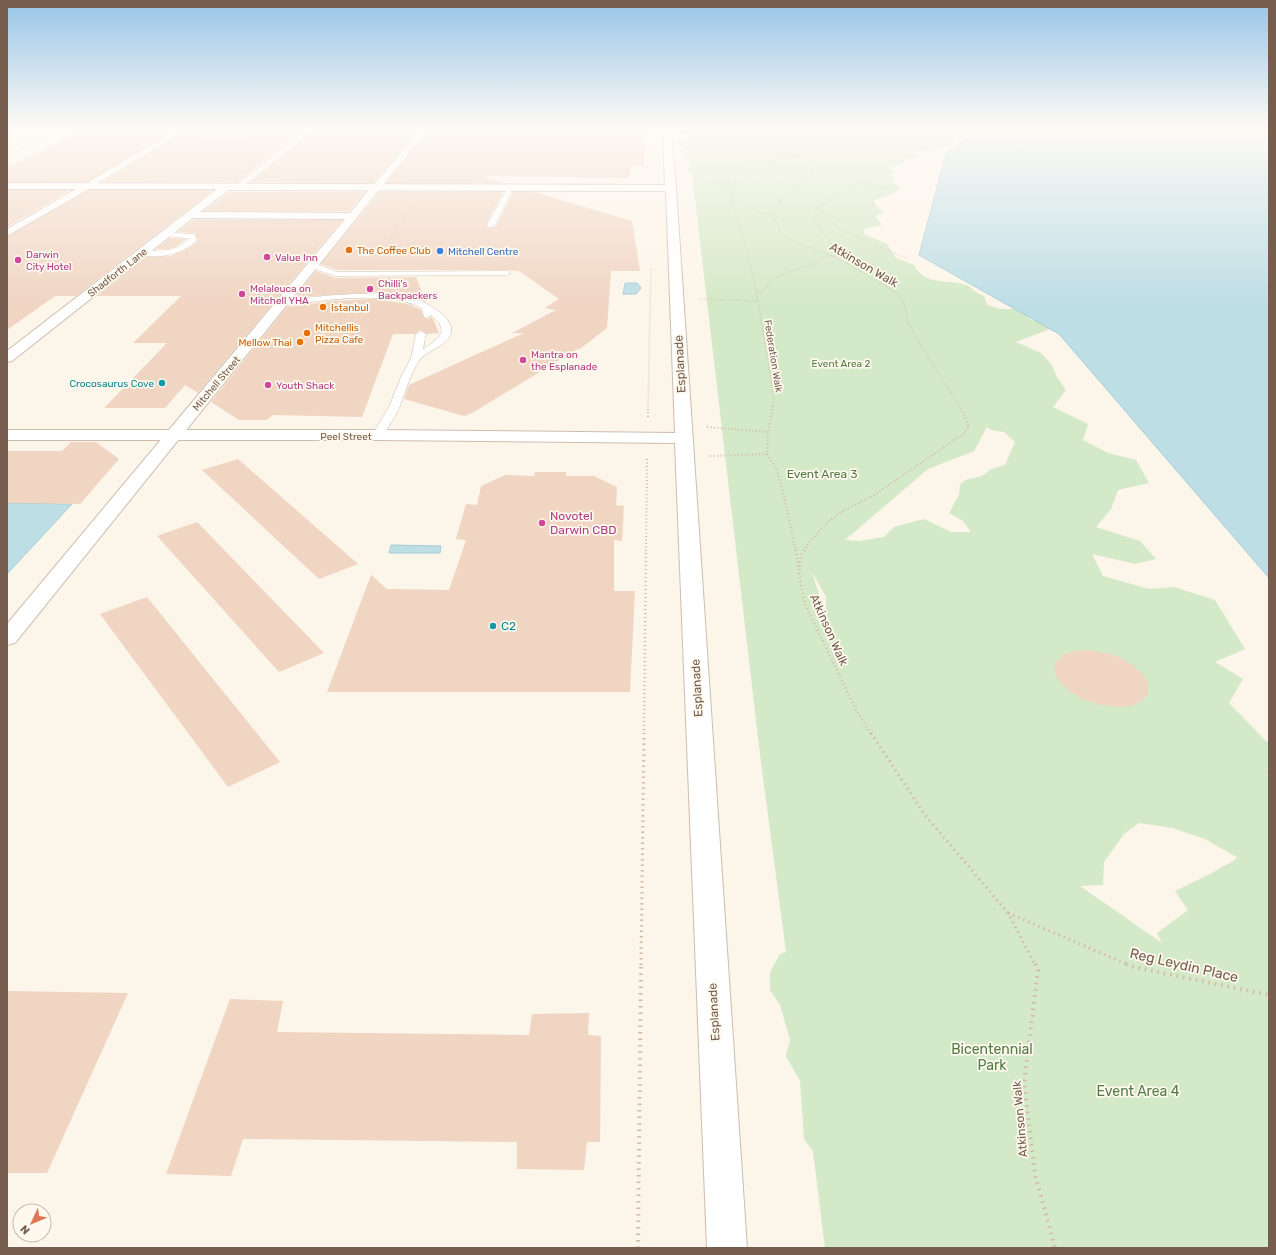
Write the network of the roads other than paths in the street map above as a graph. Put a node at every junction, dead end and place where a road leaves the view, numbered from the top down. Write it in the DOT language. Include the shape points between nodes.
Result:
graph roads {
  1 [pos="86,187"];
  2 [pos="211,187"];
  3 [pos="232,187"];
  4 [pos="375,187"];
  5 [pos="510,188"];
  6 [pos="671,188"];
  7 [pos="190,215"];
  8 [pos="351,216"];
  9 [pos="491,225"];
  10 [pos="7,233"];
  11 [pos="166,234"];
  12 [pos="142,253"];
  13 [pos="311,265"];
  14 [pos="508,273"];
  15 [pos="282,303"];
  16 [pos="424,306"];
  17 [pos="428,315"];
  18 [pos="421,334"];
  19 [pos="7,358"];
  20 [pos="416,358"];
  21 [pos="7,436"];
  22 [pos="172,436"];
  23 [pos="378,436"];
  24 [pos="684,438"];
  25 [pos="10,631"];
  26 [pos="727,1248"];
  1 -- 10 [label="street"];
  2 -- 3 [label="street"];
  3 -- 4 [label="street"];
  3 -- 7 [label="street, Shadforth Lane"];
  4 -- 5 [label="street"];
  4 -- 8 [label="street, Mitchell Street"];
  5 -- 6 [label="street"];
  5 -- 9 [label="lane"];
  6 -- 24 [label="street, Esplanade"];
  7 -- 8 [label="street"];
  7 -- 11 [label="street, Shadforth Lane"];
  8 -- 13 [label="street, Mitchell Street"];
  11 -- 12 [label="street, Shadforth Lane"];
  11 -- 12 [label="lane" via="183,234 191,236 193,240 182,249 170,253"];
  12 -- 19 [label="street, Shadforth Lane"];
  13 -- 14 [label="lane" via="336,274"];
  13 -- 15 [label="street, Mitchell Street"];
  15 -- 16 [label="lane" via="338,297 388,296 410,300"];
  15 -- 22 [label="street, Mitchell Street"];
  16 -- 17 [label="lane"];
  16 -- 20 [label="lane" via="446,323 446,330 439,343"];
  18 -- 20 [label="lane"];
  20 -- 23 [label="lane"];
  21 -- 22 [label="street, Peel Street"];
  22 -- 23 [label="street, Peel Street"];
  22 -- 25 [label="street, Mitchell Street"];
  23 -- 24 [label="street, Peel Street"];
  24 -- 26 [label="street, Esplanade"];
}
